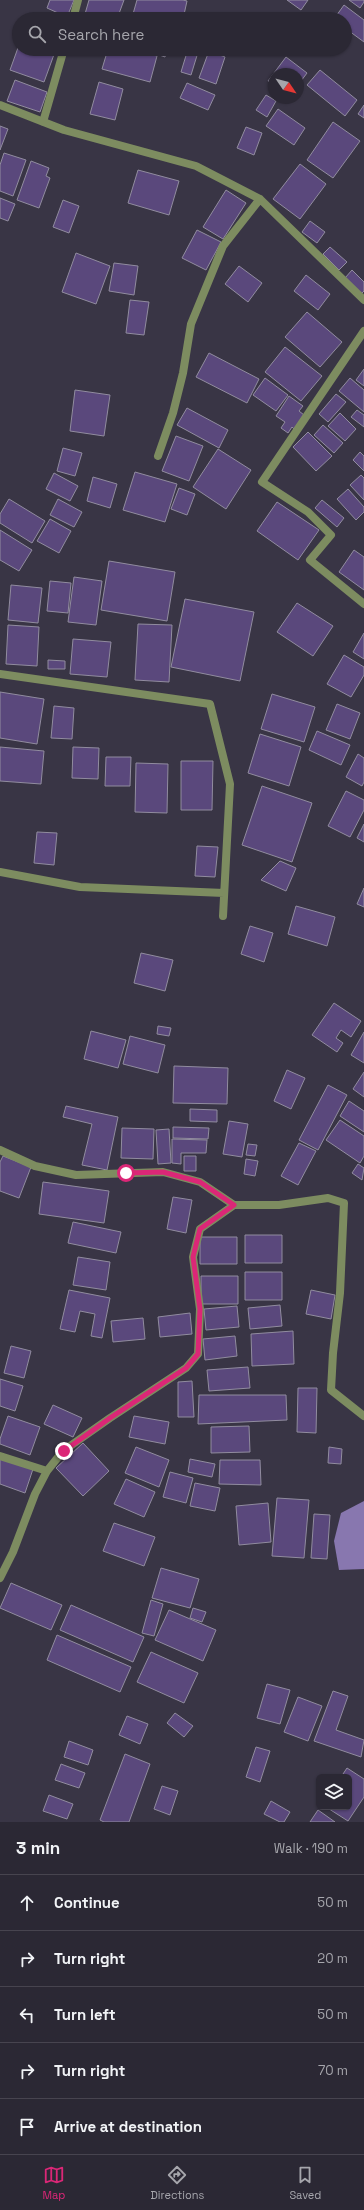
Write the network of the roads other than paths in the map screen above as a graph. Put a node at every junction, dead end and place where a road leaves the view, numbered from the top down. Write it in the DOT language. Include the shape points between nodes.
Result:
graph roads {
  1 [pos="78,0"];
  2 [pos="75,12"];
  3 [pos="62,56"];
  4 [pos="1,107"];
  5 [pos="43,122"];
  6 [pos="260,199"];
  7 [pos="364,300"];
  8 [pos="364,331"];
  9 [pos="158,456"];
  10 [pos="364,604"];
  11 [pos="0,674"];
  12 [pos="0,872"];
  13 [pos="224,893"];
  14 [pos="223,916"];
  15 [pos="0,1150"];
  16 [pos="234,1205"];
  17 [pos="364,1416"];
  18 [pos="0,1456"];
  19 [pos="47,1470"];
  20 [pos="0,1578"];
  1 -- 2 [label="street"];
  3 -- 5 [label="street"];
  4 -- 5 [label="street"];
  5 -- 6 [label="street" via="196,166"];
  6 -- 7 [label="street"];
  6 -- 9 [label="street" via="223,246 191,324 183,373"];
  8 -- 10 [label="street" via="262,482 308,512 331,535 310,560"];
  11 -- 13 [label="street" via="210,704 230,784"];
  12 -- 13 [label="street" via="80,887"];
  13 -- 14 [label="street"];
  15 -- 16 [label="street" via="36,1166 76,1175 163,1172 200,1182"];
  16 -- 17 [label="street" via="279,1204 328,1198 344,1203 340,1293 331,1390"];
  16 -- 19 [label="street" via="200,1229 193,1257 200,1309 198,1354 186,1368 64,1451"];
  18 -- 19 [label="street"];
  19 -- 20 [label="street"];
}
